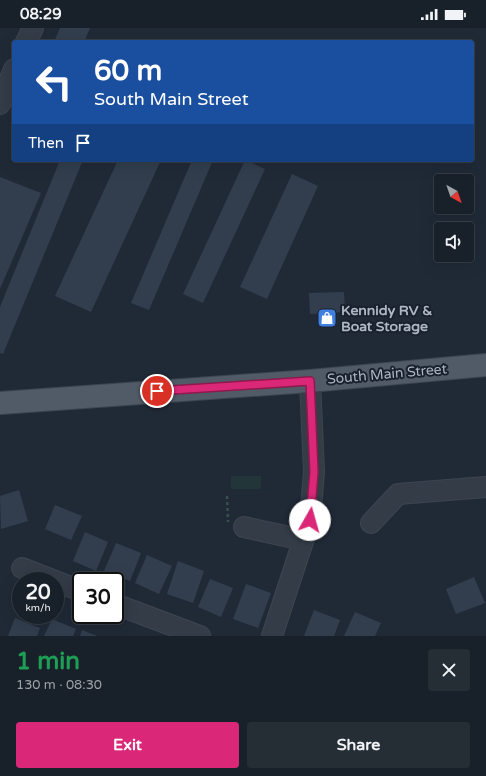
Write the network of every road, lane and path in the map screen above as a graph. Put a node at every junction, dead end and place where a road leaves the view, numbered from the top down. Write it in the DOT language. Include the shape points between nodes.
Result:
graph roads {
  1 [pos="33,28"];
  2 [pos="27,40"];
  3 [pos="12,73"];
  4 [pos="0,104"];
  5 [pos="486,365"];
  6 [pos="310,381"];
  7 [pos="0,403"];
  8 [pos="486,487"];
  9 [pos="371,523"];
  10 [pos="244,526"];
  11 [pos="303,540"];
  12 [pos="22,568"];
  13 [pos="72,587"];
  14 [pos="124,607"];
  15 [pos="200,636"];
  16 [pos="272,636"];
  1 -- 2 [label="street"];
  3 -- 4 [label="street"];
  5 -- 6 [label="main road, South Main Street"];
  6 -- 7 [label="main road, South Main Street"];
  6 -- 11 [label="street" via="314,484 310,520"];
  8 -- 9 [label="street" via="398,494"];
  10 -- 11 [label="street"];
  11 -- 16 [label="street"];
  12 -- 13 [label="street"];
  14 -- 15 [label="street"];
}
